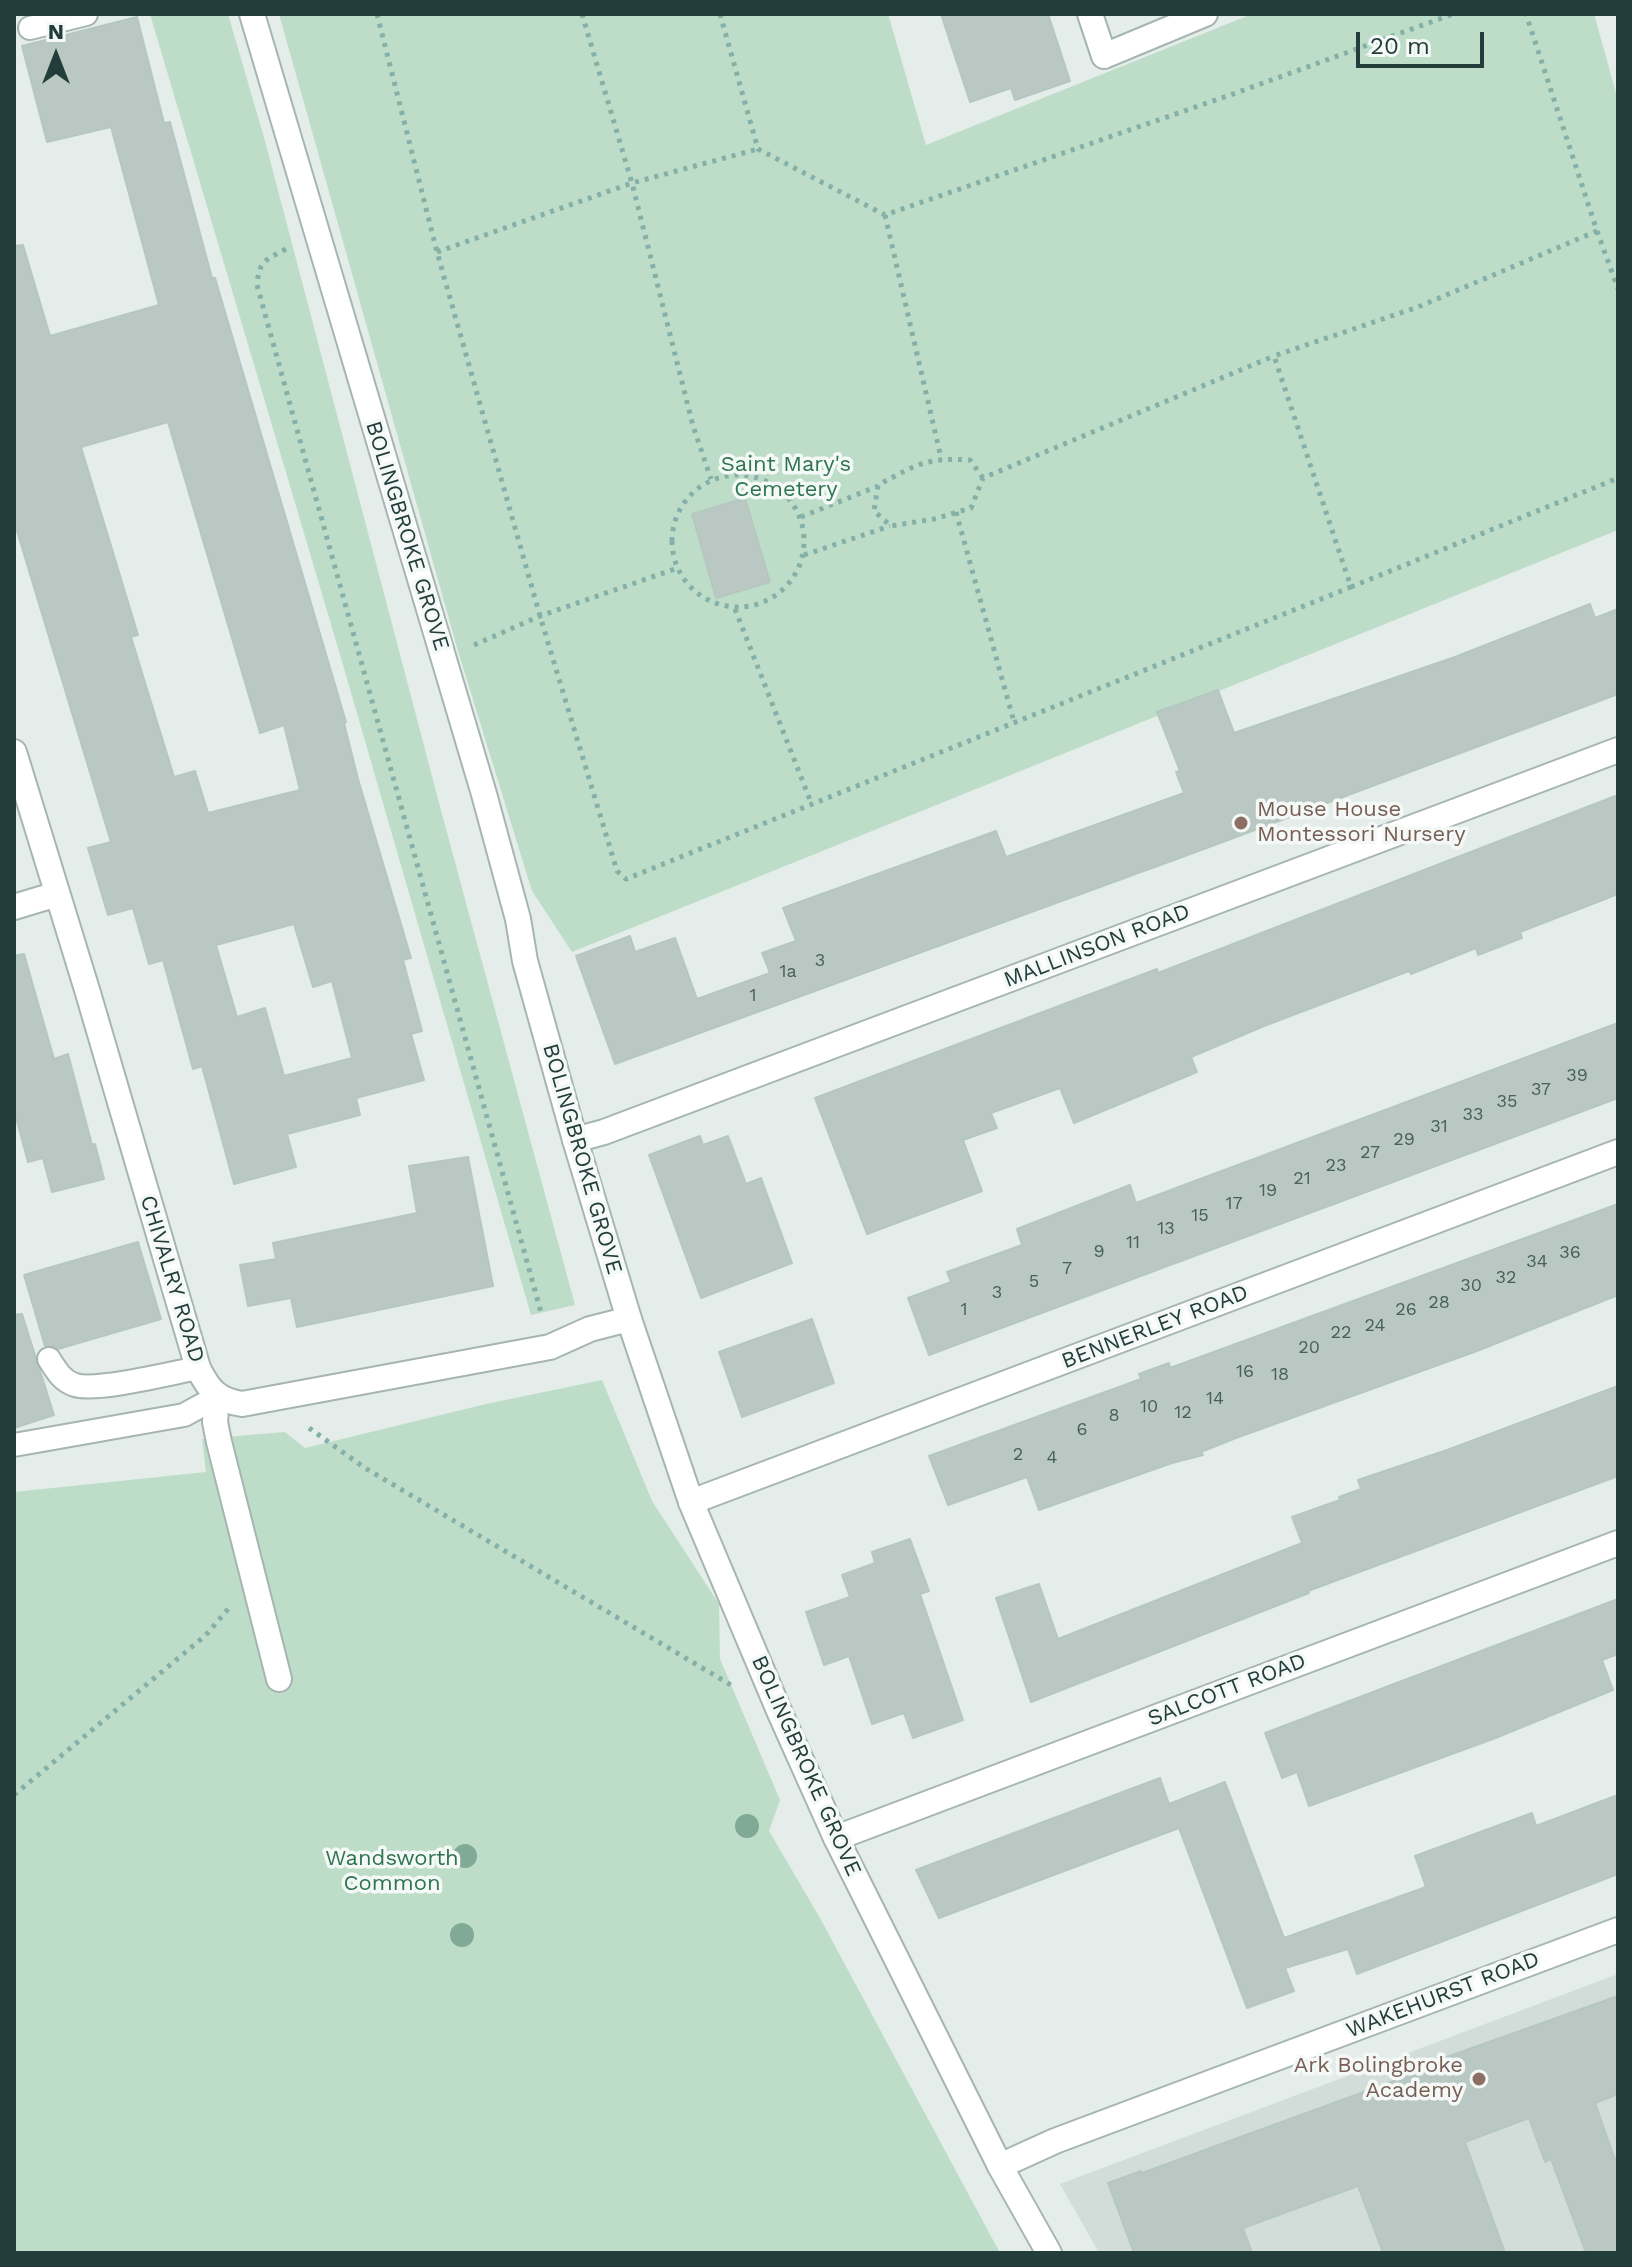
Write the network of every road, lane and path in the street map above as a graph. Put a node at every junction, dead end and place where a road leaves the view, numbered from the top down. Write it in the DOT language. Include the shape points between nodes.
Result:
graph roads {
  1 [pos="86,14"];
  2 [pos="252,14"];
  3 [pos="377,14"];
  4 [pos="582,14"];
  5 [pos="720,14"];
  6 [pos="1090,14"];
  7 [pos="1205,14"];
  8 [pos="1453,14"];
  9 [pos="1526,14"];
  10 [pos="30,28"];
  11 [pos="758,149"];
  12 [pos="632,183"];
  13 [pos="885,215"];
  14 [pos="1597,231"];
  15 [pos="286,249"];
  16 [pos="437,252"];
  17 [pos="1618,289"];
  18 [pos="1274,356"];
  19 [pos="941,458"];
  20 [pos="983,478"];
  21 [pos="1618,478"];
  22 [pos="711,479"];
  23 [pos="878,485"];
  24 [pos="956,512"];
  25 [pos="801,517"];
  26 [pos="891,526"];
  27 [pos="804,555"];
  28 [pos="675,569"];
  29 [pos="1351,587"];
  30 [pos="735,609"];
  31 [pos="540,616"];
  32 [pos="467,648"];
  33 [pos="1014,722"];
  34 [pos="1618,750"];
  35 [pos="14,752"];
  36 [pos="812,805"];
  37 [pos="57,894"];
  38 [pos="14,907"];
  39 [pos="575,1140"];
  40 [pos="1618,1152"];
  41 [pos="629,1319"];
  42 [pos="543,1321"];
  43 [pos="49,1359"];
  44 [pos="198,1368"];
  45 [pos="217,1397"];
  46 [pos="309,1428"];
  47 [pos="14,1445"];
  48 [pos="691,1502"];
  49 [pos="1618,1543"];
  50 [pos="254,1577"];
  51 [pos="279,1679"];
  52 [pos="736,1688"];
  53 [pos="14,1795"];
  54 [pos="836,1838"];
  55 [pos="1618,1930"];
  56 [pos="1000,2166"];
  57 [pos="1049,2253"];
  1 -- 10 [label="lane"];
  2 -- 39 [label="street, BOLINGBROKE GROVE" via="484,794"];
  3 -- 16 [label="path"];
  4 -- 12 [label="path"];
  5 -- 11 [label="path"];
  6 -- 7 [label="street" via="1104,56"];
  8 -- 13 [label="path"];
  9 -- 14 [label="path"];
  11 -- 12 [label="path"];
  11 -- 13 [label="path"];
  12 -- 16 [label="path"];
  12 -- 22 [label="path"];
  13 -- 19 [label="path"];
  14 -- 17 [label="path"];
  14 -- 18 [label="path" via="1418,307"];
  15 -- 42 [label="path" via="262,263 257,285"];
  16 -- 31 [label="path"];
  18 -- 20 [label="path"];
  18 -- 29 [label="path"];
  19 -- 20 [label="path" via="970,460"];
  19 -- 23 [label="path" via="920,462"];
  20 -- 24 [label="path" via="971,508"];
  21 -- 29 [label="path"];
  22 -- 25 [label="path" via="749,474 781,489"];
  22 -- 28 [label="path" via="687,496 672,538"];
  23 -- 25 [label="path"];
  23 -- 26 [label="path" via="874,511"];
  24 -- 26 [label="path"];
  24 -- 33 [label="path"];
  25 -- 27 [label="path"];
  26 -- 27 [label="path"];
  27 -- 30 [label="path" via="790,585 768,602"];
  28 -- 30 [label="path" via="691,589"];
  28 -- 31 [label="path"];
  29 -- 33 [label="path"];
  30 -- 36 [label="path"];
  31 -- 32 [label="path"];
  31 -- 36 [label="path" via="617,871 626,879"];
  33 -- 36 [label="path"];
  34 -- 39 [label="street, MALLINSON ROAD"];
  35 -- 37 [label="street, CHIVALRY ROAD"];
  37 -- 38 [label="street"];
  37 -- 44 [label="street, CHIVALRY ROAD"];
  39 -- 41 [label="street, BOLINGBROKE GROVE"];
  40 -- 48 [label="street, BENNERLEY ROAD"];
  41 -- 45 [label="street" via="550,1347 306,1394 242,1404"];
  41 -- 48 [label="street, BOLINGBROKE GROVE"];
  43 -- 44 [label="lane" via="60,1376 76,1385 124,1383"];
  44 -- 45 [label="street, CHIVALRY ROAD"];
  45 -- 47 [label="lane" via="184,1415"];
  45 -- 50 [label="street" via="219,1442"];
  46 -- 52 [label="path" via="365,1468"];
  48 -- 54 [label="street, BOLINGBROKE GROVE"];
  49 -- 54 [label="street, SALCOTT ROAD"];
  50 -- 51 [label="street"];
  50 -- 53 [label="path" via="206,1635"];
  54 -- 56 [label="street, BOLINGBROKE GROVE"];
  55 -- 56 [label="street, WAKEHURST ROAD"];
  56 -- 57 [label="street, BOLINGBROKE GROVE"];
}
